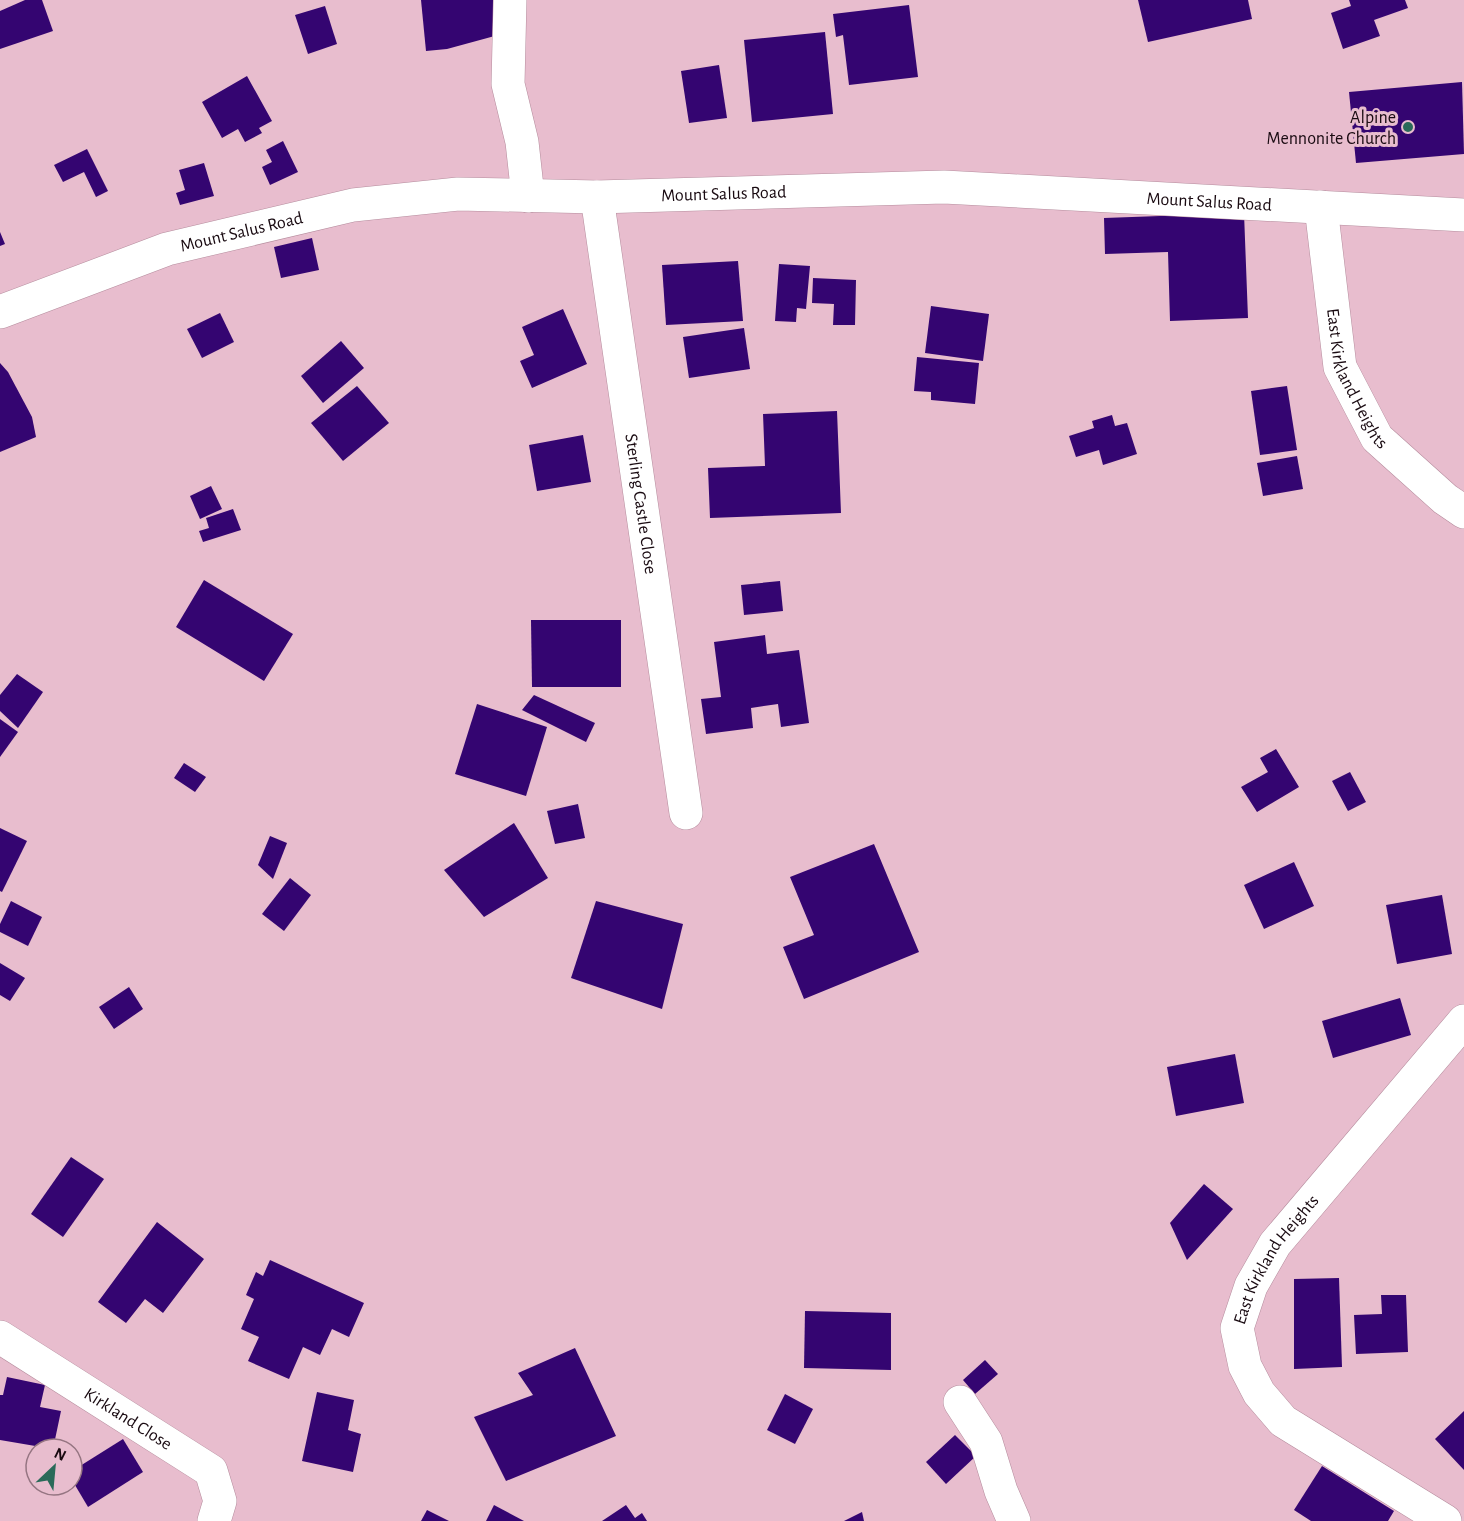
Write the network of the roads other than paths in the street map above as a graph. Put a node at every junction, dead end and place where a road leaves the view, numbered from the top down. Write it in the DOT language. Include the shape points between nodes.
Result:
graph roads {
  1 [pos="510,0"];
  2 [pos="528,196"];
  3 [pos="597,197"];
  4 [pos="1321,207"];
  5 [pos="1464,215"];
  6 [pos="0,312"];
  7 [pos="1464,512"];
  8 [pos="686,813"];
  9 [pos="1464,1021"];
  10 [pos="0,1337"];
  11 [pos="960,1402"];
  12 [pos="214,1521"];
  13 [pos="1014,1521"];
  14 [pos="1445,1521"];
  1 -- 2 [label="street" via="508,84 522,142"];
  2 -- 3 [label="street, Mount Salus Road"];
  2 -- 6 [label="street, Mount Salus Road" via="458,194 353,205 167,249"];
  3 -- 4 [label="street, Mount Salus Road" via="944,186"];
  3 -- 8 [label="street, Sterling Castle Close"];
  4 -- 5 [label="street, Mount Salus Road"];
  4 -- 7 [label="street, East Kirkland Heights" via="1340,367 1377,438"];
  9 -- 14 [label="street, East Kirkland Heights" via="1275,1244 1251,1286 1237,1328 1245,1365 1259,1393 1283,1420"];
  10 -- 12 [label="street, Kirkland Close" via="211,1471 220,1501"];
  11 -- 13 [label="street" via="986,1442"];
}
